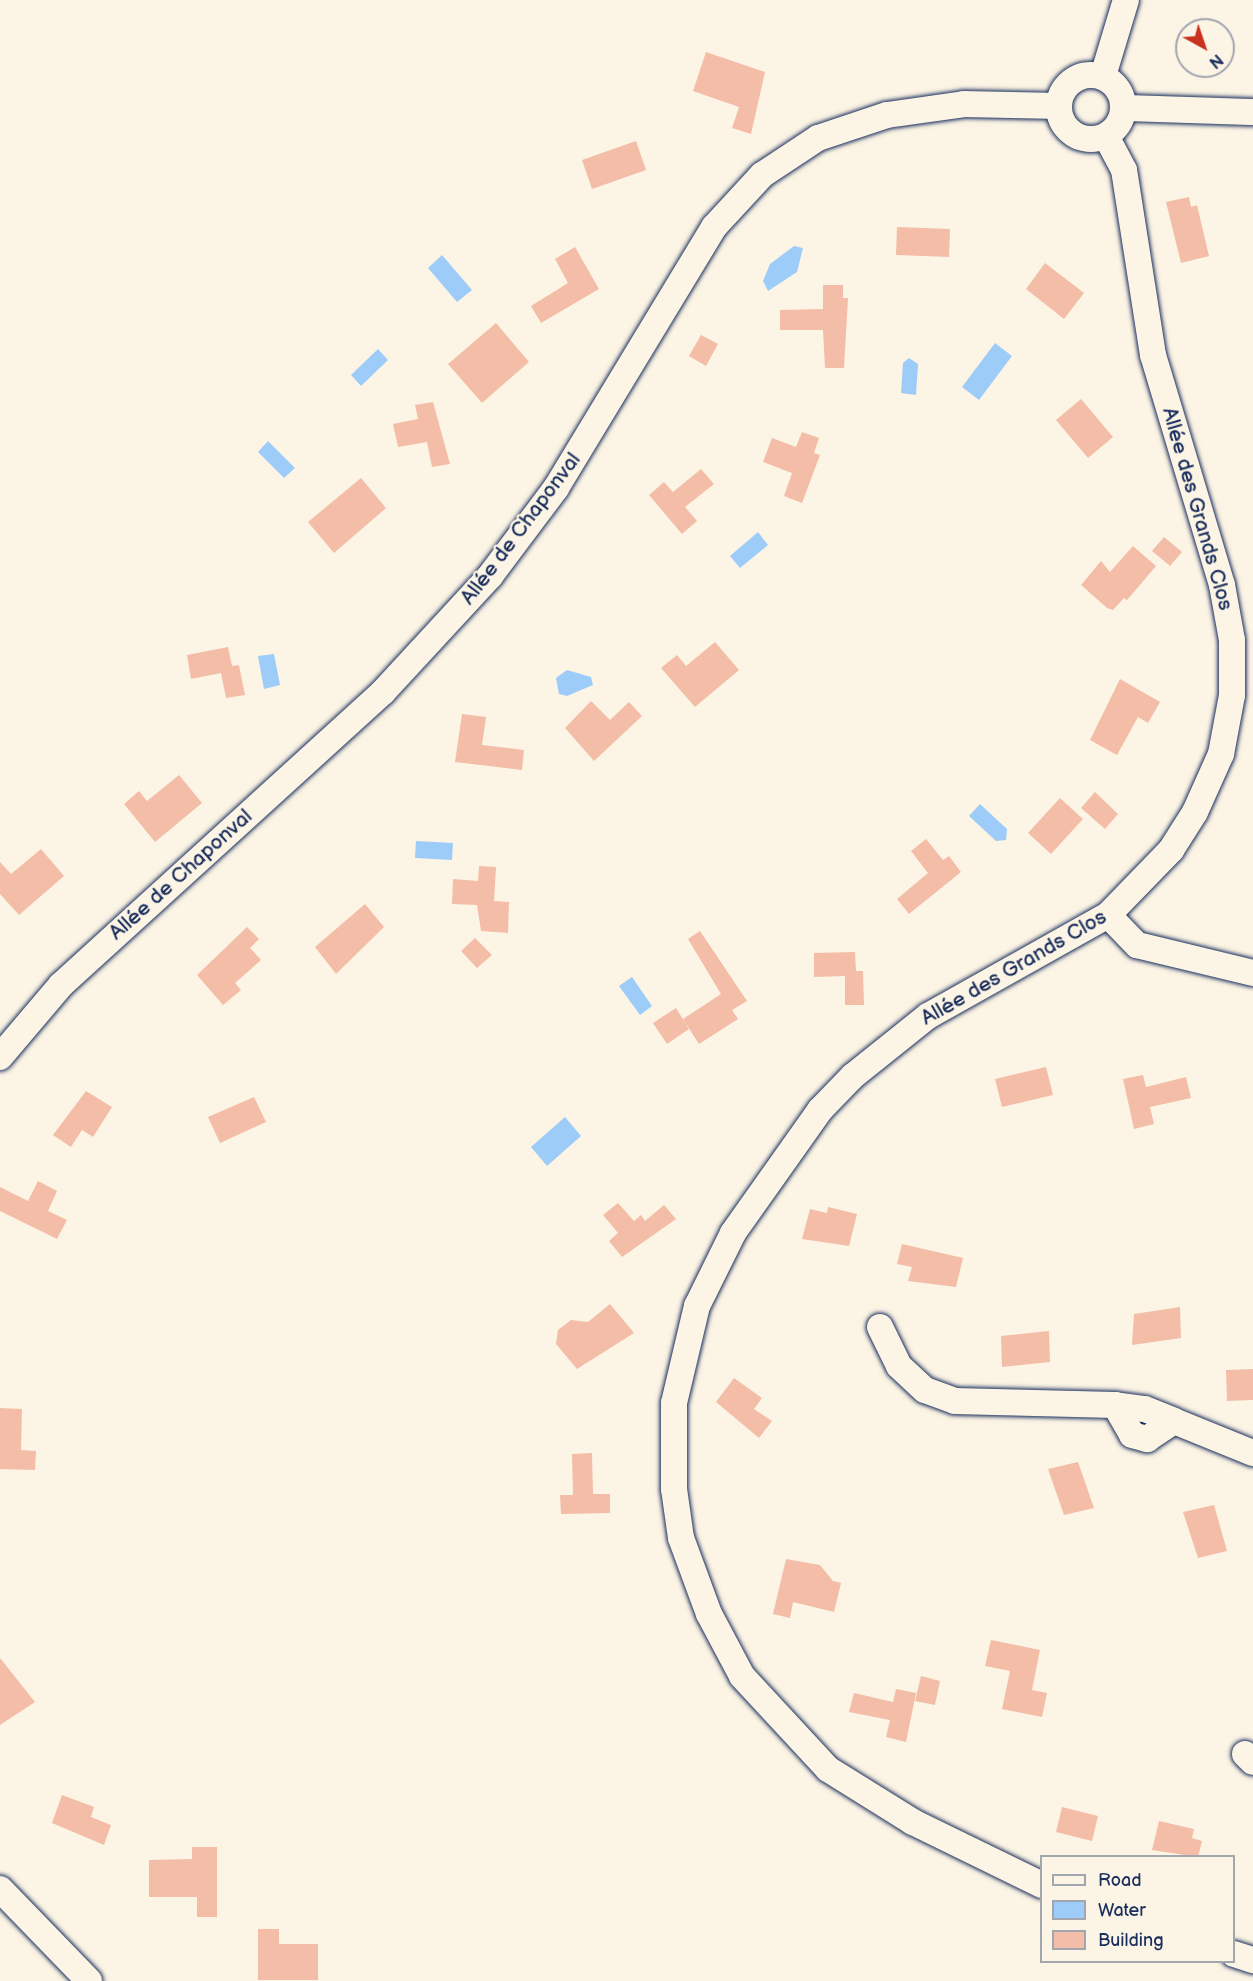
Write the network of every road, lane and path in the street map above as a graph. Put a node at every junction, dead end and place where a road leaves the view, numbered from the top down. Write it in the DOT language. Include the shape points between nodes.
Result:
graph roads {
  1 [pos="1126,0"];
  2 [pos="1103,76"];
  3 [pos="1059,106"];
  4 [pos="1124,108"];
  5 [pos="1253,112"];
  6 [pos="1106,136"];
  7 [pos="1108,915"];
  8 [pos="1253,973"];
  9 [pos="0,1057"];
  10 [pos="879,1327"];
  11 [pos="1253,1453"];
  12 [pos="1040,1885"];
  13 [pos="0,1889"];
  14 [pos="1235,1955"];
  15 [pos="1253,1960"];
  16 [pos="89,1981"];
  1 -- 2 [label="street"];
  2 -- 3 [label="street" via="1074,80"];
  2 -- 4 [label="street" via="1119,89"];
  3 -- 6 [label="street" via="1071,132 1090,139"];
  3 -- 9 [label="street, Allée de Chaponval" via="964,104 887,115 818,138 762,175 708,236 556,488 490,576 383,692 61,985"];
  4 -- 5 [label="street"];
  4 -- 6 [label="street" via="1117,127"];
  6 -- 7 [label="street, Allée des Grands Clos" via="1124,170 1154,355 1222,585 1232,640 1232,694 1221,754 1200,802 1171,850"];
  7 -- 8 [label="street" via="1137,945"];
  7 -- 12 [label="street, Allée des Grands Clos" via="928,1016 853,1076 820,1110 728,1243 697,1306 674,1403 674,1489 681,1538 709,1614 742,1676 828,1769 913,1822"];
  10 -- 11 [label="street" via="899,1366 925,1390 955,1401 1115,1405 1132,1435 1147,1438 1173,1421"];
  13 -- 16 [label="street"];
  14 -- 15 [label="street"];
}
